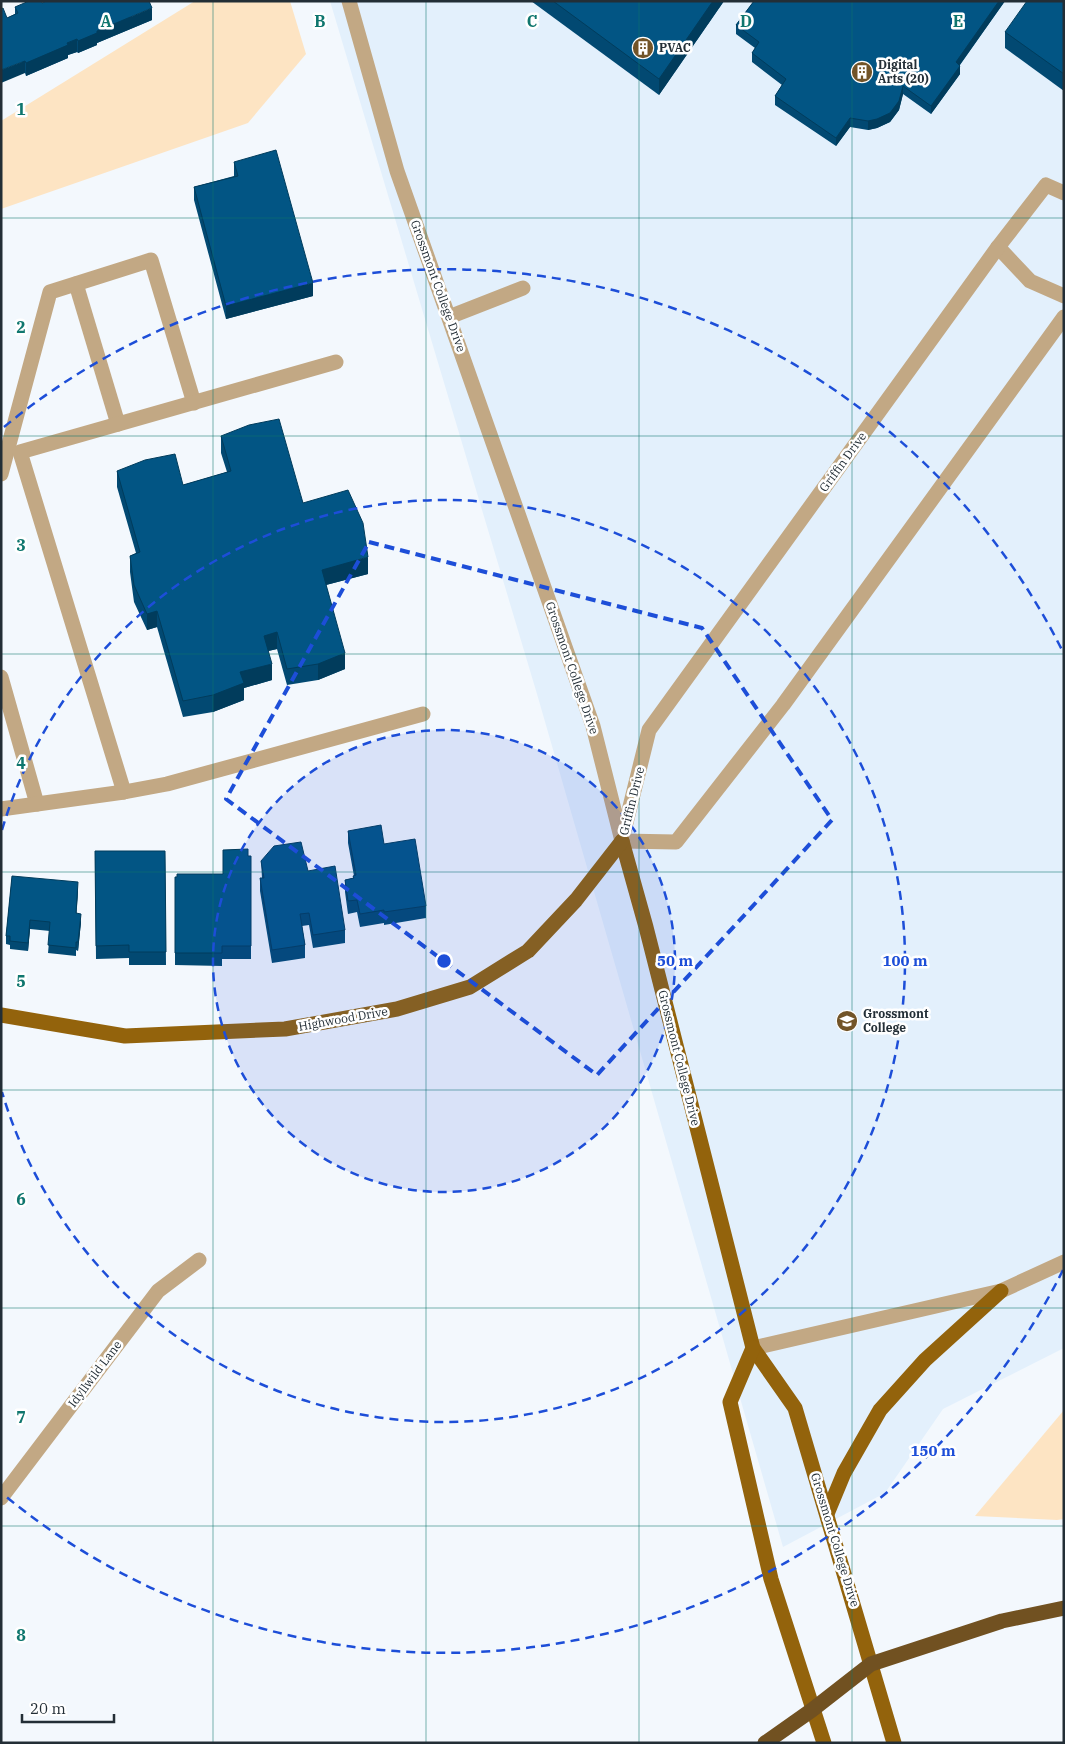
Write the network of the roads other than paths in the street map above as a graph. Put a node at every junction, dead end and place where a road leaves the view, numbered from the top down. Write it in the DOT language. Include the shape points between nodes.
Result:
graph roads {
  1 [pos="349,1"];
  2 [pos="1064,193"];
  3 [pos="998,247"];
  4 [pos="76,284"];
  5 [pos="524,288"];
  6 [pos="1064,296"];
  7 [pos="449,317"];
  8 [pos="1064,317"];
  9 [pos="336,362"];
  10 [pos="194,402"];
  11 [pos="118,424"];
  12 [pos="14,450"];
  13 [pos="1,474"];
  14 [pos="1,677"];
  15 [pos="423,714"];
  16 [pos="124,792"];
  17 [pos="38,804"];
  18 [pos="1,809"];
  19 [pos="622,841"];
  20 [pos="1,1016"];
  21 [pos="199,1260"];
  22 [pos="1064,1262"];
  23 [pos="1001,1291"];
  24 [pos="753,1348"];
  25 [pos="1,1498"];
  26 [pos="827,1514"];
  27 [pos="1064,1608"];
  28 [pos="872,1664"];
  29 [pos="812,1710"];
  30 [pos="764,1743"];
  31 [pos="824,1743"];
  32 [pos="894,1743"];
  1 -- 7 [label="street, Grossmont College Drive" via="397,171"];
  2 -- 3 [label="street, Griffin Drive" via="1046,185"];
  3 -- 6 [label="street" via="1030,281"];
  3 -- 19 [label="street, Griffin Drive" via="649,730"];
  4 -- 10 [label="street" via="151,260"];
  4 -- 11 [label="street"];
  4 -- 12 [label="street" via="50,292"];
  5 -- 7 [label="street"];
  7 -- 19 [label="street, Grossmont College Drive" via="594,726"];
  8 -- 19 [label="street, Griffin Drive" via="783,705 676,842"];
  9 -- 10 [label="street"];
  10 -- 11 [label="street"];
  11 -- 12 [label="street"];
  12 -- 13 [label="street"];
  12 -- 16 [label="street"];
  14 -- 17 [label="street"];
  15 -- 16 [label="street" via="167,784"];
  16 -- 17 [label="street"];
  17 -- 18 [label="street"];
  19 -- 20 [label="main road, Highwood Drive" via="576,900 528,951 470,987 397,1009 285,1029 124,1036"];
  19 -- 24 [label="main road, Grossmont College Drive"];
  21 -- 25 [label="street, Idyllwild Lane" via="158,1291"];
  22 -- 23 [label="street"];
  23 -- 24 [label="street"];
  23 -- 26 [label="main road" via="925,1360 880,1410 844,1473"];
  24 -- 26 [label="main road, Grossmont College Drive" via="794,1408"];
  24 -- 29 [label="main road" via="730,1402 771,1579"];
  26 -- 28 [label="main road, Grossmont College Drive"];
  27 -- 28 [label="highway" via="1002,1622"];
  28 -- 29 [label="highway"];
  28 -- 32 [label="main road, Grossmont College Drive"];
  29 -- 30 [label="highway"];
  29 -- 31 [label="main road"];
}
